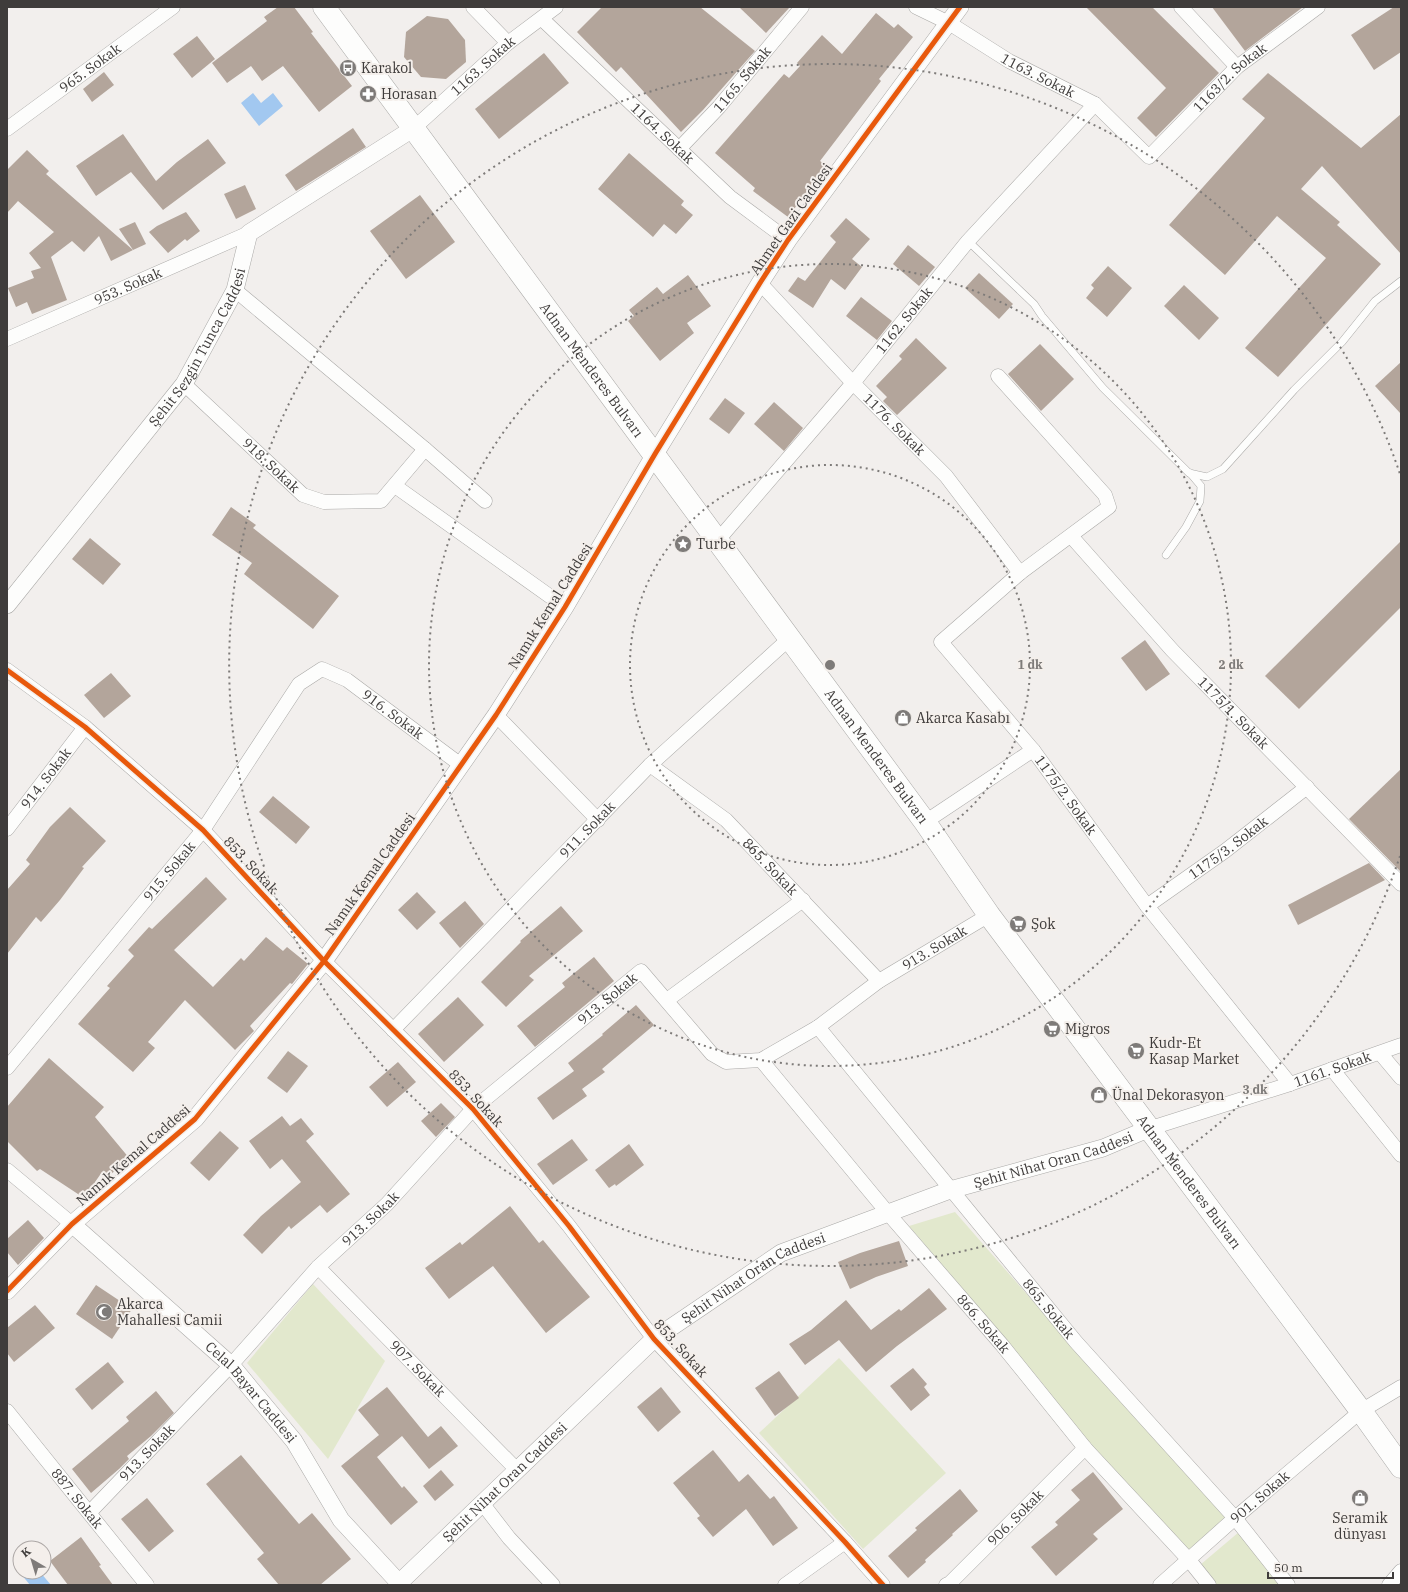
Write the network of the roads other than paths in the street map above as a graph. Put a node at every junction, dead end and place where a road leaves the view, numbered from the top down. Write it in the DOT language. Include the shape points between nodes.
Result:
graph roads {
  1 [pos="173,7"];
  2 [pos="324,7"];
  3 [pos="472,7"];
  4 [pos="556,7"];
  5 [pos="802,7"];
  6 [pos="916,7"];
  7 [pos="960,7"];
  8 [pos="1181,7"];
  9 [pos="1318,7"];
  10 [pos="542,19"];
  11 [pos="949,23"];
  12 [pos="508,43"];
  13 [pos="1236,67"];
  14 [pos="1095,104"];
  15 [pos="414,128"];
  16 [pos="7,129"];
  17 [pos="679,149"];
  18 [pos="1149,157"];
  19 [pos="249,233"];
  20 [pos="788,240"];
  21 [pos="968,241"];
  22 [pos="1401,281"];
  23 [pos="760,284"];
  24 [pos="235,290"];
  25 [pos="7,339"];
  26 [pos="998,376"];
  27 [pos="853,383"];
  28 [pos="184,384"];
  29 [pos="425,449"];
  30 [pos="655,454"];
  31 [pos="1190,473"];
  32 [pos="395,486"];
  33 [pos="485,501"];
  34 [pos="1071,536"];
  35 [pos="718,540"];
  36 [pos="1166,555"];
  37 [pos="1020,573"];
  38 [pos="7,605"];
  39 [pos="565,607"];
  40 [pos="790,638"];
  41 [pos="322,669"];
  42 [pos="7,670"];
  43 [pos="496,715"];
  44 [pos="85,727"];
  45 [pos="1032,750"];
  46 [pos="461,765"];
  47 [pos="650,765"];
  48 [pos="1307,787"];
  49 [pos="598,820"];
  50 [pos="925,822"];
  51 [pos="7,829"];
  52 [pos="203,830"];
  53 [pos="1401,884"];
  54 [pos="803,900"];
  55 [pos="1147,906"];
  56 [pos="989,915"];
  57 [pos="324,961"];
  58 [pos="878,981"];
  59 [pos="666,1000"];
  60 [pos="818,1027"];
  61 [pos="393,1030"];
  62 [pos="1401,1045"];
  63 [pos="1380,1053"];
  64 [pos="761,1060"];
  65 [pos="7,1068"];
  66 [pos="1332,1069"];
  67 [pos="1401,1078"];
  68 [pos="1290,1084"];
  69 [pos="473,1109"];
  70 [pos="1148,1129"];
  71 [pos="1401,1155"];
  72 [pos="7,1170"];
  73 [pos="950,1190"];
  74 [pos="888,1212"];
  75 [pos="72,1224"];
  76 [pos="318,1267"];
  77 [pos="7,1291"];
  78 [pos="654,1339"];
  79 [pos="231,1365"];
  80 [pos="1401,1387"];
  81 [pos="7,1411"];
  82 [pos="1361,1411"];
  83 [pos="1085,1448"];
  84 [pos="1401,1468"];
  85 [pos="516,1469"];
  86 [pos="482,1503"];
  87 [pos="90,1512"];
  88 [pos="1235,1518"];
  89 [pos="845,1542"];
  90 [pos="1188,1560"];
  91 [pos="1401,1571"];
  92 [pos="399,1584"];
  93 [pos="146,1585"];
  94 [pos="553,1585"];
  95 [pos="785,1585"];
  96 [pos="883,1585"];
  97 [pos="946,1585"];
  98 [pos="1160,1585"];
  99 [pos="1209,1585"];
  100 [pos="1288,1585"];
  101 [pos="1389,1585"];
  1 -- 16 [label="street, 965. Sokak"];
  2 -- 15 [label="main road, Adnan Menderes Bulvarı"];
  3 -- 12 [label="street"];
  4 -- 10 [label="street, 1163. Sokak"];
  5 -- 17 [label="street, 1165. Sokak" via="719,107"];
  6 -- 11 [label="street, 1163. Sokak"];
  7 -- 11 [label="street, Ahmet Gazi Caddesi"];
  8 -- 13 [label="street"];
  9 -- 13 [label="street, 1163/2. Sokak"];
  10 -- 12 [label="street, 1163. Sokak"];
  10 -- 17 [label="street, 1164. Sokak"];
  11 -- 14 [label="street, 1163. Sokak" via="1009,61"];
  11 -- 20 [label="street, Ahmet Gazi Caddesi"];
  12 -- 15 [label="street, 1163. Sokak"];
  13 -- 18 [label="street, 1163/2. Sokak"];
  14 -- 18 [label="street, 1163. Sokak"];
  14 -- 21 [label="street, 1162. Sokak"];
  15 -- 19 [label="street"];
  15 -- 30 [label="main road, Adnan Menderes Bulvarı"];
  17 -- 20 [label="street, 1164. Sokak" via="730,197"];
  19 -- 24 [label="street, Şehit Sezgin Tunca Caddesi"];
  19 -- 25 [label="street, 953. Sokak"];
  20 -- 23 [label="street, Ahmet Gazi Caddesi"];
  21 -- 27 [label="street, 1162. Sokak"];
  21 -- 31 [label="lane" via="1034,304 1103,388"];
  22 -- 31 [label="lane" via="1375,301 1342,342 1294,390 1223,470 1207,477"];
  23 -- 27 [label="street, 1176. Sokak"];
  23 -- 30 [label="street, Ahmet Gazi Caddesi"];
  24 -- 28 [label="street, Şehit Sezgin Tunca Caddesi"];
  24 -- 29 [label="street"];
  26 -- 34 [label="street, 1175/2. Sokak" via="1105,495 1109,507"];
  27 -- 35 [label="street, 1162. Sokak"];
  27 -- 37 [label="street, 1176. Sokak" via="946,476"];
  28 -- 32 [label="street, 918. Sokak" via="303,496 324,502 381,501"];
  28 -- 38 [label="street, Şehit Sezgin Tunca Caddesi"];
  29 -- 32 [label="street, 918. Sokak"];
  29 -- 33 [label="street"];
  30 -- 35 [label="main road, Adnan Menderes Bulvarı"];
  30 -- 39 [label="street, Namık Kemal Caddesi"];
  31 -- 36 [label="lane" via="1201,486 1200,501 1186,527"];
  32 -- 39 [label="street"];
  34 -- 37 [label="street, 1175/2. Sokak"];
  34 -- 48 [label="street, 1175/1. Sokak" via="1172,650"];
  35 -- 40 [label="main road, Adnan Menderes Bulvarı"];
  37 -- 45 [label="street, 1175/2. Sokak" via="941,642"];
  39 -- 43 [label="street, Namık Kemal Caddesi"];
  40 -- 47 [label="street, 911. Sokak"];
  40 -- 50 [label="main road, Adnan Menderes Bulvarı"];
  41 -- 46 [label="street, 916. Sokak" via="347,680"];
  41 -- 52 [label="street, 915. Sokak" via="299,684"];
  42 -- 44 [label="street, 853. Sokak"];
  43 -- 46 [label="street, Namık Kemal Caddesi"];
  43 -- 49 [label="street"];
  44 -- 51 [label="street, 914. Sokak"];
  44 -- 52 [label="street, 853. Sokak"];
  45 -- 50 [label="street"];
  45 -- 55 [label="street, 1175/2. Sokak"];
  46 -- 57 [label="street, Namık Kemal Caddesi"];
  47 -- 49 [label="street, 911. Sokak"];
  47 -- 54 [label="street, 865. Sokak" via="726,820"];
  48 -- 53 [label="street, 1175/1. Sokak"];
  48 -- 55 [label="street, 1175/3. Sokak" via="1225,851"];
  49 -- 61 [label="street, 911. Sokak"];
  50 -- 56 [label="main road, Adnan Menderes Bulvarı"];
  52 -- 57 [label="street, 853. Sokak"];
  52 -- 65 [label="street, 915. Sokak"];
  54 -- 58 [label="street, 865. Sokak"];
  54 -- 59 [label="street"];
  55 -- 68 [label="street, 1175/2. Sokak"];
  56 -- 58 [label="street, 913. Sokak"];
  56 -- 70 [label="main road, Adnan Menderes Bulvarı"];
  57 -- 61 [label="street, 853. Sokak"];
  57 -- 75 [label="street, Namık Kemal Caddesi" via="195,1119"];
  58 -- 60 [label="street, 913. Sokak"];
  59 -- 64 [label="street, 913. Sokak" via="712,1054 726,1062"];
  59 -- 69 [label="street, 913. Sokak" via="641,971"];
  60 -- 64 [label="street, 913. Sokak"];
  60 -- 73 [label="street, 865. Sokak"];
  61 -- 69 [label="street, 853. Sokak"];
  62 -- 63 [label="street, 1161. Sokak"];
  63 -- 66 [label="street, 1161. Sokak"];
  63 -- 67 [label="street"];
  64 -- 74 [label="street, 866. Sokak"];
  66 -- 68 [label="street, 1161. Sokak"];
  66 -- 71 [label="street"];
  68 -- 70 [label="street, 1161. Sokak"];
  69 -- 76 [label="street, 913. Sokak" via="387,1204"];
  69 -- 78 [label="street, 853. Sokak" via="569,1226"];
  70 -- 73 [label="street, Şehit Nihat Oran Caddesi" via="1103,1148"];
  70 -- 82 [label="main road, Adnan Menderes Bulvarı"];
  72 -- 75 [label="street"];
  73 -- 74 [label="street, Şehit Nihat Oran Caddesi"];
  73 -- 88 [label="street, 865. Sokak" via="1076,1342"];
  74 -- 78 [label="street, Şehit Nihat Oran Caddesi" via="781,1252"];
  74 -- 83 [label="street, 866. Sokak" via="1002,1345"];
  75 -- 77 [label="street, Namık Kemal Caddesi"];
  75 -- 79 [label="street, Celal Bayar Caddesi"];
  76 -- 79 [label="street, 913. Sokak"];
  76 -- 85 [label="street, 907. Sokak"];
  78 -- 85 [label="street, Şehit Nihat Oran Caddesi"];
  78 -- 89 [label="street, 853. Sokak"];
  79 -- 87 [label="street, 913. Sokak"];
  79 -- 92 [label="street, Celal Bayar Caddesi" via="294,1441 341,1520"];
  80 -- 82 [label="street, 901. Sokak"];
  81 -- 87 [label="street, 887. Sokak"];
  82 -- 84 [label="main road, Adnan Menderes Bulvarı"];
  82 -- 88 [label="street, 901. Sokak"];
  83 -- 90 [label="street, 866. Sokak"];
  83 -- 97 [label="street, 906. Sokak"];
  85 -- 86 [label="street, Şehit Nihat Oran Caddesi"];
  86 -- 92 [label="street, Şehit Nihat Oran Caddesi"];
  86 -- 94 [label="street" via="509,1538"];
  87 -- 93 [label="street, 887. Sokak"];
  88 -- 90 [label="street, 901. Sokak"];
  88 -- 100 [label="street, 865. Sokak"];
  89 -- 95 [label="street"];
  89 -- 96 [label="street, 853. Sokak"];
  90 -- 98 [label="street, 901. Sokak"];
  90 -- 99 [label="street, 866. Sokak"];
  91 -- 101 [label="street"];
}
